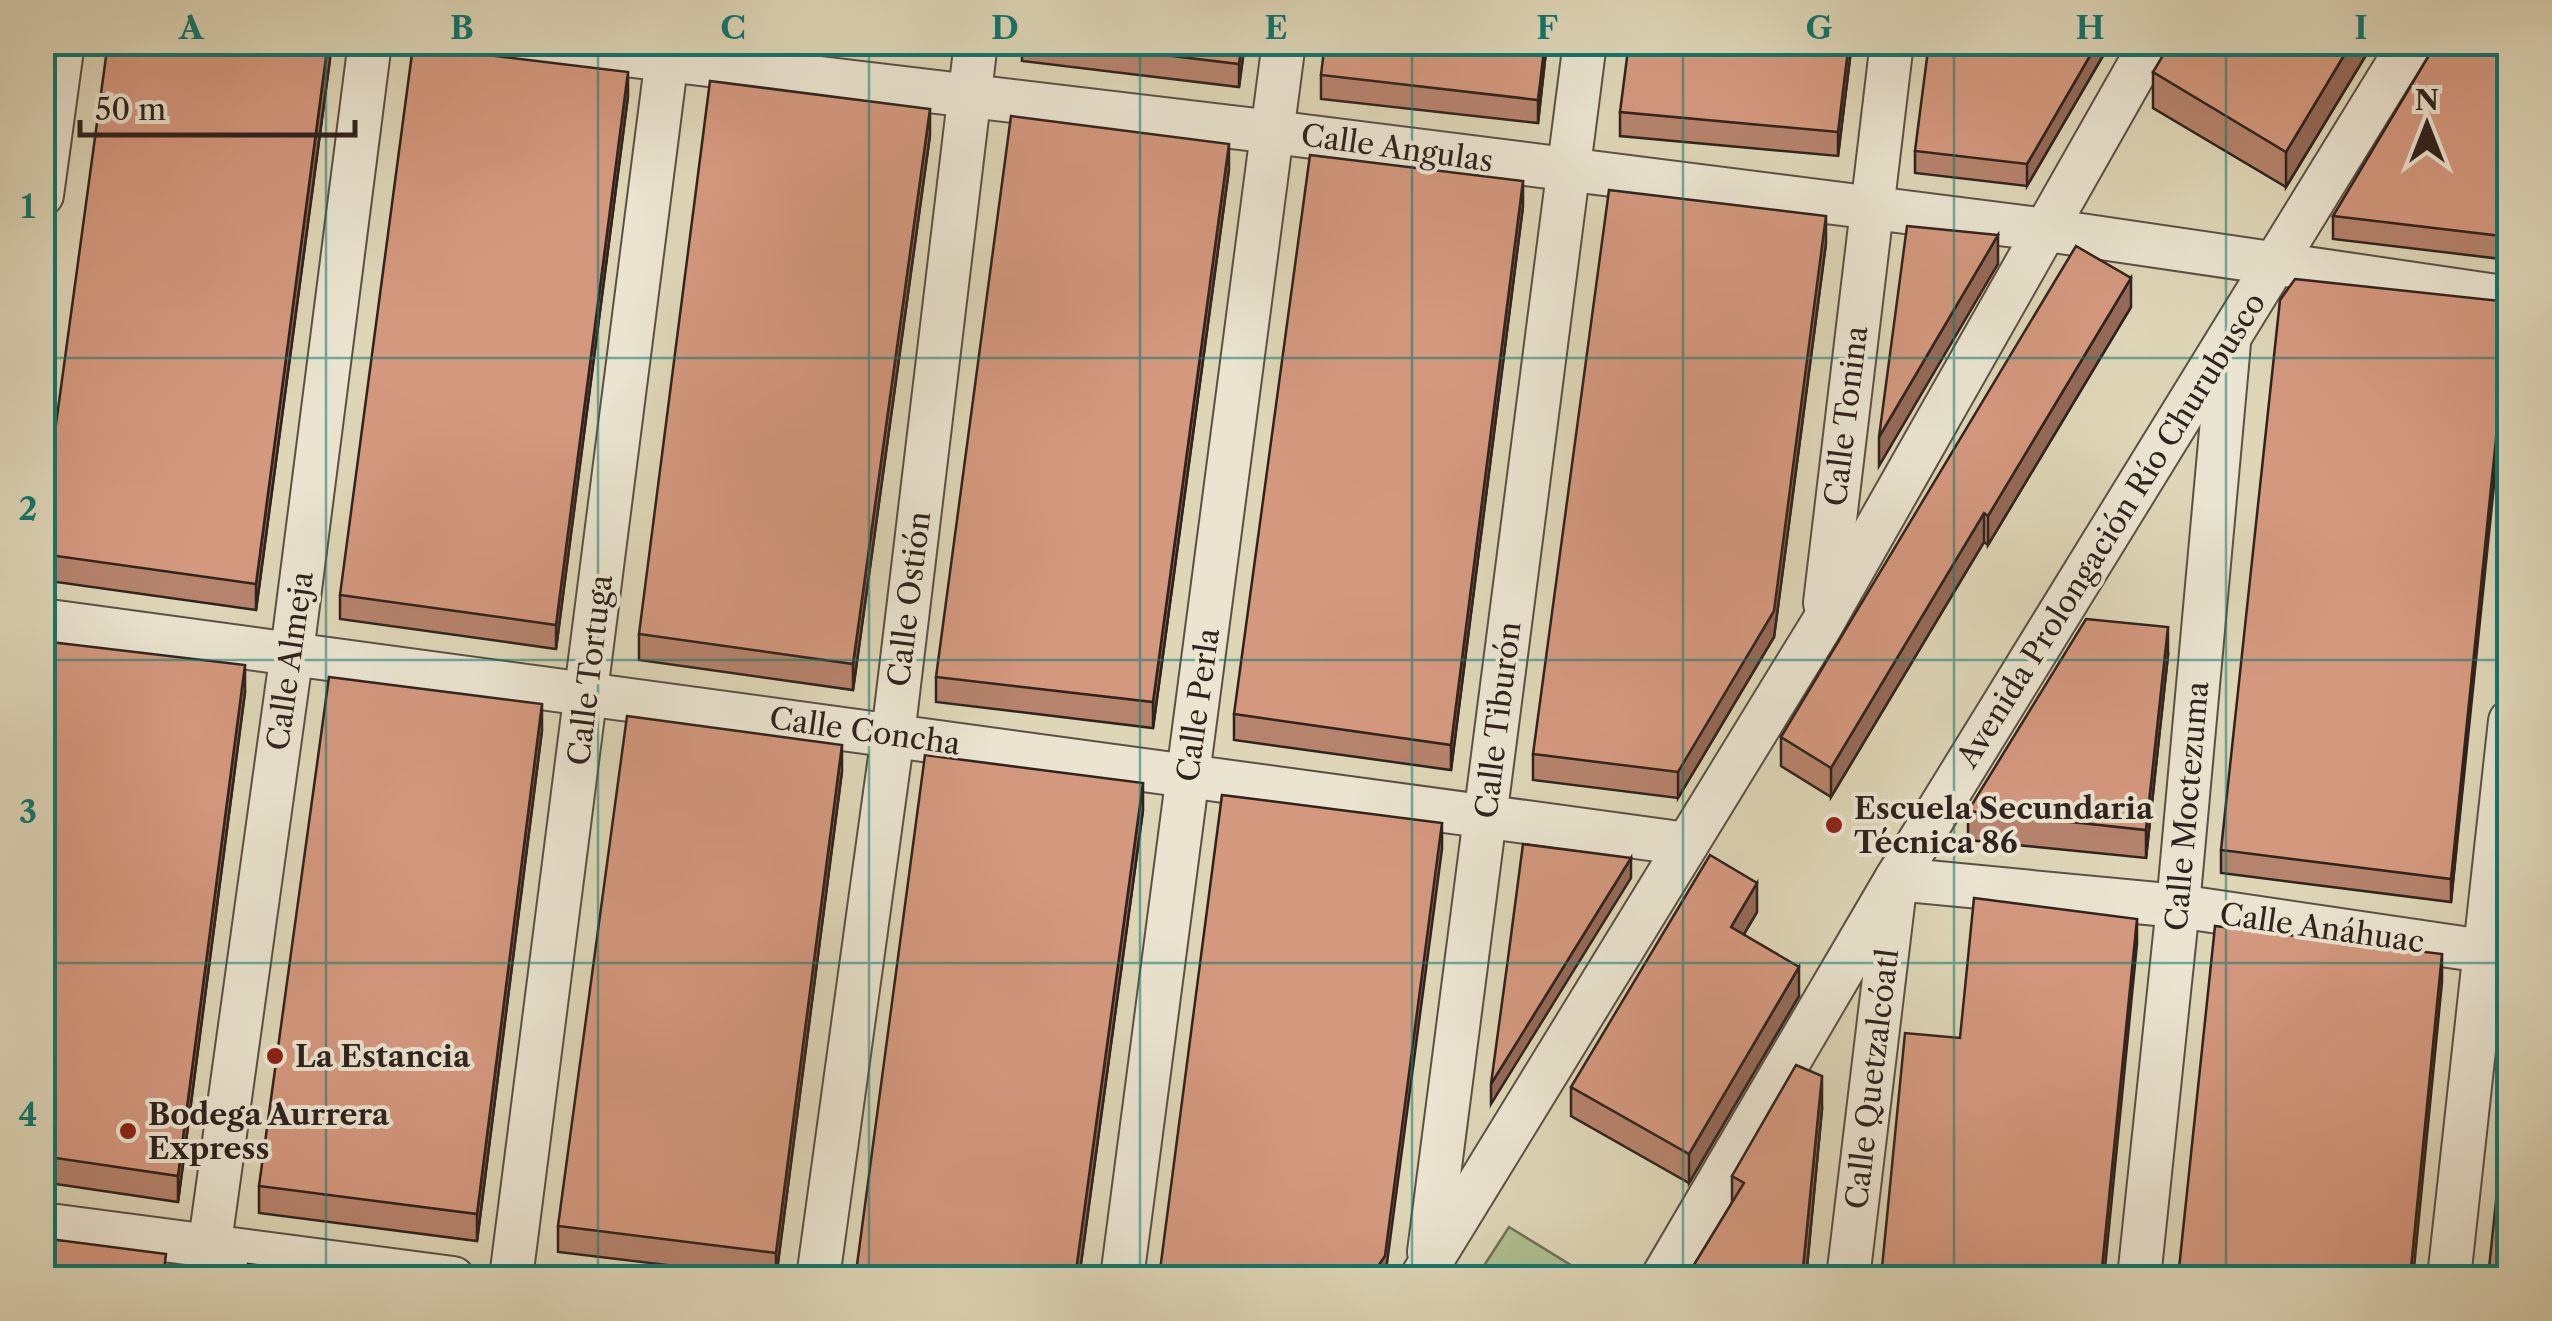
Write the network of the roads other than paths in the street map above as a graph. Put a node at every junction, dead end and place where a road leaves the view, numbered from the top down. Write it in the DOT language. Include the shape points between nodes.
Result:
graph roads {
  1 [pos="63,42"];
  2 [pos="370,42"];
  3 [pos="516,42"];
  4 [pos="976,42"];
  5 [pos="1284,42"];
  6 [pos="1586,42"];
  7 [pos="1892,42"];
  8 [pos="2152,42"];
  9 [pos="2411,42"];
  10 [pos="668,52"];
  11 [pos="969,96"];
  12 [pos="1273,132"];
  13 [pos="1567,171"];
  14 [pos="42,195"];
  15 [pos="1870,208"];
  16 [pos="2047,230"];
  17 [pos="2276,262"];
  18 [pos="2510,298"];
  19 [pos="2230,332"];
  20 [pos="42,620"];
  21 [pos="1822,624"];
  22 [pos="292,652"];
  23 [pos="588,692"];
  24 [pos="2510,721"];
  25 [pos="893,735"];
  26 [pos="1188,775"];
  27 [pos="1486,815"];
  28 [pos="1688,844"];
  29 [pos="1896,879"];
  30 [pos="2178,906"];
  31 [pos="2497,954"];
  32 [pos="42,1224"];
  33 [pos="207,1262"];
  34 [pos="1424,1273"];
  35 [pos="453,1278"];
  36 [pos="511,1278"];
  37 [pos="818,1278"];
  38 [pos="1122,1278"];
  39 [pos="1662,1278"];
  40 [pos="1848,1278"];
  41 [pos="2139,1278"];
  42 [pos="2449,1278"];
  1 -- 14 [label="street"];
  2 -- 22 [label="street, Calle Almeja"];
  3 -- 10 [label="street, Calle Angulas"];
  4 -- 11 [label="street, Calle Ostión"];
  5 -- 12 [label="street, Calle Perla"];
  6 -- 13 [label="street, Calle Tiburón"];
  7 -- 15 [label="street, Calle Tonina"];
  8 -- 16 [label="street"];
  9 -- 17 [label="street, Avenida Prolongación Río Churubusco"];
  10 -- 11 [label="street, Calle Angulas"];
  10 -- 23 [label="street, Calle Tortuga"];
  11 -- 12 [label="street, Calle Angulas"];
  11 -- 25 [label="street, Calle Ostión"];
  12 -- 13 [label="street, Calle Angulas"];
  12 -- 26 [label="street, Calle Perla"];
  13 -- 15 [label="street, Calle Angulas"];
  13 -- 27 [label="street, Calle Tiburón"];
  15 -- 16 [label="street, Calle Angulas"];
  15 -- 21 [label="street, Calle Tonina"];
  16 -- 17 [label="street, Calle Angulas"];
  16 -- 21 [label="street"];
  17 -- 18 [label="street, Calle Angulas"];
  17 -- 19 [label="street, Avenida Prolongación Río Churubusco"];
  19 -- 29 [label="street, Avenida Prolongación Río Churubusco"];
  19 -- 30 [label="street, Calle Moctezuma"];
  20 -- 22 [label="street, Calle Concha"];
  21 -- 28 [label="street"];
  22 -- 23 [label="street, Calle Concha"];
  22 -- 33 [label="street, Calle Almeja"];
  23 -- 25 [label="street, Calle Concha"];
  23 -- 36 [label="street, Calle Tortuga"];
  24 -- 31 [label="street"];
  25 -- 26 [label="street, Calle Concha"];
  25 -- 37 [label="street, Calle Ostión"];
  26 -- 27 [label="street, Calle Concha"];
  26 -- 38 [label="street, Calle Perla"];
  27 -- 28 [label="street, Calle Concha"];
  27 -- 34 [label="street, Calle Tiburón"];
  28 -- 34 [label="street"];
  29 -- 30 [label="street, Calle Anáhuac"];
  29 -- 39 [label="street, Avenida Prolongación Río Churubusco"];
  29 -- 40 [label="street, Calle Quetzalcóatl"];
  30 -- 31 [label="street, Calle Anáhuac"];
  30 -- 41 [label="street, Calle Moctezuma"];
  31 -- 42 [label="street"];
  32 -- 33 [label="street"];
  33 -- 35 [label="street"];
}
